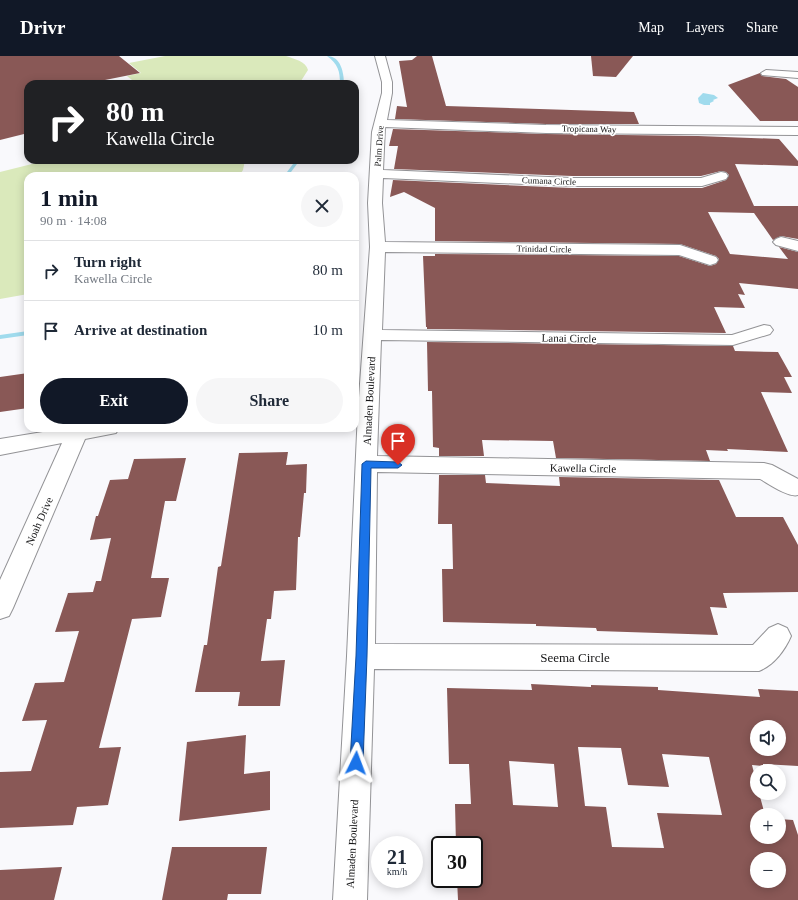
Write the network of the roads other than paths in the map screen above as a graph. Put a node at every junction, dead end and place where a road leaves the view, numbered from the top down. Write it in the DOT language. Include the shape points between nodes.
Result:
graph roads {
  1 [pos="380,56"];
  2 [pos="766,73"];
  3 [pos="798,75"];
  4 [pos="380,123"];
  5 [pos="798,131"];
  6 [pos="377,174"];
  7 [pos="721,176"];
  8 [pos="376,214"];
  9 [pos="781,242"];
  10 [pos="798,246"];
  11 [pos="378,247"];
  12 [pos="710,260"];
  13 [pos="764,330"];
  14 [pos="373,335"];
  15 [pos="362,412"];
  16 [pos="88,432"];
  17 [pos="77,434"];
  18 [pos="0,447"];
  19 [pos="366,464"];
  20 [pos="795,488"];
  21 [pos="0,608"];
  22 [pos="778,636"];
  23 [pos="361,656"];
  24 [pos="350,900"];
  1 -- 4 [label="street, Palm Drive" via="387,82 387,93"];
  2 -- 3 [label="street"];
  4 -- 5 [label="street, Tropicana Way" via="546,129"];
  4 -- 6 [label="street, Palm Drive"];
  6 -- 7 [label="street, Cumana Circle" via="588,182 702,182"];
  6 -- 8 [label="street, Palm Drive"];
  8 -- 11 [label="street, Almaden Boulevard"];
  9 -- 10 [label="street"];
  11 -- 12 [label="street, Trinidad Circle" via="680,250"];
  11 -- 14 [label="street, Almaden Boulevard"];
  13 -- 14 [label="street, Lanai Circle" via="733,340"];
  14 -- 15 [label="street, Almaden Boulevard"];
  15 -- 19 [label="street, Almaden Boulevard"];
  16 -- 17 [label="street"];
  17 -- 18 [label="street"];
  17 -- 21 [label="street, Noah Drive"];
  19 -- 20 [label="street, Kawella Circle" via="764,471"];
  19 -- 23 [label="street, Almaden Boulevard"];
  22 -- 23 [label="street, Seema Circle" via="759,658"];
  23 -- 24 [label="street, Almaden Boulevard"];
}
